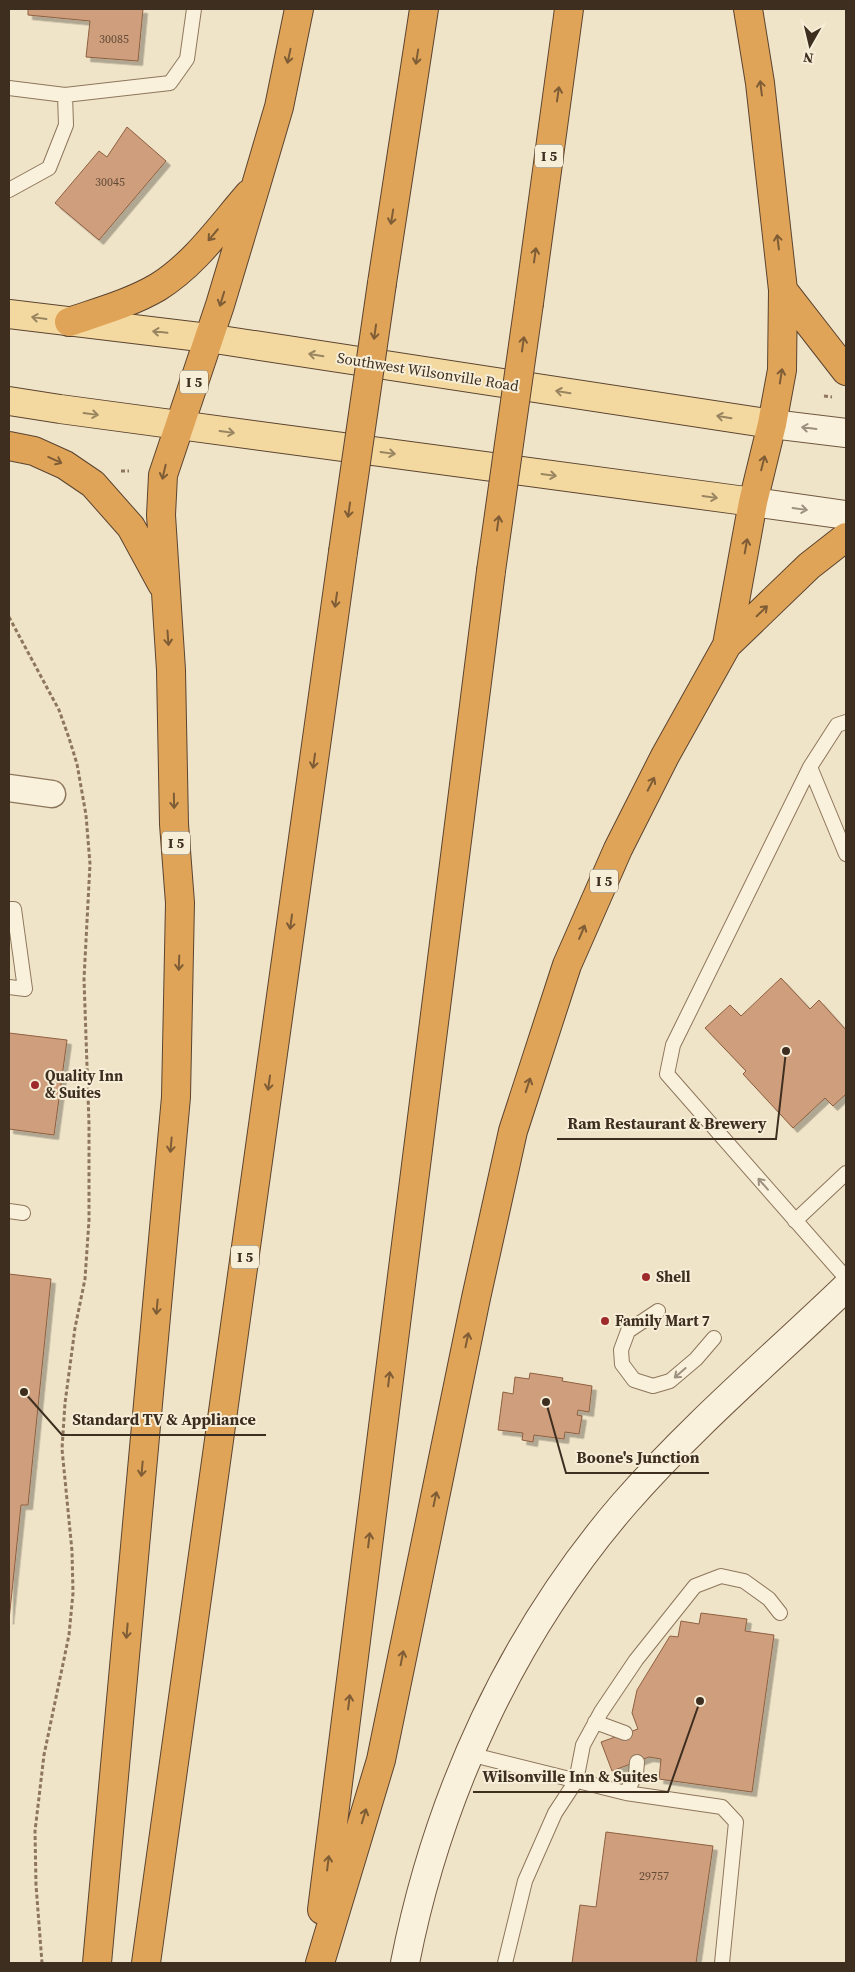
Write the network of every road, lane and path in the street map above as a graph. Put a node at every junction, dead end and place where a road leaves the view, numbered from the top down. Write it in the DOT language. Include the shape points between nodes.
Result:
graph roads {
  1 [pos="194,9"];
  2 [pos="299,9"];
  3 [pos="424,9"];
  4 [pos="569,9"];
  5 [pos="748,9"];
  6 [pos="9,88"];
  7 [pos="65,95"];
  8 [pos="256,185"];
  9 [pos="9,190"];
  10 [pos="783,290"];
  11 [pos="9,314"];
  12 [pos="69,322"];
  13 [pos="208,338"];
  14 [pos="846,371"];
  15 [pos="9,401"];
  16 [pos="772,424"];
  17 [pos="179,425"];
  18 [pos="846,433"];
  19 [pos="9,446"];
  20 [pos="753,502"];
  21 [pos="846,515"];
  22 [pos="846,537"];
  23 [pos="165,590"];
  24 [pos="9,618"];
  25 [pos="727,646"];
  26 [pos="846,722"];
  27 [pos="810,767"];
  28 [pos="9,788"];
  29 [pos="52,794"];
  30 [pos="846,854"];
  31 [pos="9,909"];
  32 [pos="9,987"];
  33 [pos="846,1173"];
  34 [pos="795,1221"];
  35 [pos="846,1278"];
  36 [pos="846,1287"];
  37 [pos="658,1311"];
  38 [pos="714,1338"];
  39 [pos="780,1613"];
  40 [pos="595,1722"];
  41 [pos="625,1733"];
  42 [pos="469,1754"];
  43 [pos="637,1762"];
  44 [pos="576,1781"];
  45 [pos="626,1793"];
  46 [pos="42,1963"];
  47 [pos="97,1963"];
  48 [pos="146,1963"];
  49 [pos="316,1963"];
  50 [pos="320,1963"];
  51 [pos="405,1963"];
  52 [pos="505,1963"];
  53 [pos="722,1963"];
  1 -- 7 [label="lane" via="187,59 170,83"];
  2 -- 8 [label="highway, I 5, one-way" via="278,107"];
  3 -- 48 [label="highway, I 5, one-way, bridge" via="343,552"];
  49 -- 4 [label="highway, I 5, one-way, bridge" via="491,571"];
  10 -- 5 [label="highway, I 5, one-way" via="760,84"];
  6 -- 7 [label="lane"];
  7 -- 9 [label="lane" via="66,125 49,168"];
  8 -- 12 [label="highway, I 5, one-way" via="194,259 163,283 113,307"];
  8 -- 13 [label="highway, I 5, one-way"];
  10 -- 14 [label="highway"];
  16 -- 10 [label="highway, I 5, one-way" via="782,370"];
  12 -- 11 [label="main road, Southwest Wilsonville Road, one-way"];
  13 -- 12 [label="main road, Southwest Wilsonville Road, one-way"];
  16 -- 13 [label="main road, Southwest Wilsonville Road, one-way"];
  13 -- 17 [label="highway, I 5"];
  15 -- 17 [label="main road, one-way"];
  18 -- 16 [label="street, Southwest Wilsonville Road, one-way"];
  20 -- 16 [label="highway, I 5, one-way"];
  17 -- 20 [label="main road, one-way"];
  17 -- 23 [label="highway, I 5, one-way" via="163,474 161,515"];
  19 -- 23 [label="highway, I 5, one-way" via="34,450 94,484 122,514"];
  20 -- 21 [label="street, one-way"];
  25 -- 20 [label="highway, I 5, one-way"];
  25 -- 22 [label="highway, I 5, one-way" via="809,566"];
  23 -- 47 [label="highway, I 5, one-way" via="180,903 176,1097"];
  24 -- 46 [label="path" via="58,710 69,738 86,815 90,864 84,979 89,1220 85,1279 75,1328 62,1449 73,1593 69,1634 44,1755 35,1831"];
  50 -- 25 [label="highway, I 5, one-way" via="381,1760 513,1131 568,965 618,849 665,756"];
  26 -- 27 [label="lane" via="837,725"];
  27 -- 30 [label="lane"];
  34 -- 27 [label="lane, one-way" via="666,1074 673,1045"];
  28 -- 29 [label="street"];
  31 -- 32 [label="lane" via="14,910 25,989"];
  33 -- 34 [label="lane"];
  34 -- 35 [label="lane"];
  36 -- 42 [label="street" via="672,1452 624,1505 573,1571 527,1641"];
  38 -- 37 [label="lane, one-way" via="670,1381 653,1386 634,1380 622,1364 621,1350 628,1330"];
  39 -- 40 [label="lane" via="744,1581 721,1576 695,1586 636,1660"];
  40 -- 41 [label="lane"];
  40 -- 44 [label="lane" via="583,1745"];
  42 -- 44 [label="lane"];
  42 -- 51 [label="street" via="432,1851"];
  43 -- 45 [label="lane" via="636,1774"];
  44 -- 45 [label="lane"];
  44 -- 52 [label="lane" via="555,1813 525,1881"];
  45 -- 53 [label="lane" via="722,1807 736,1822"];
}
